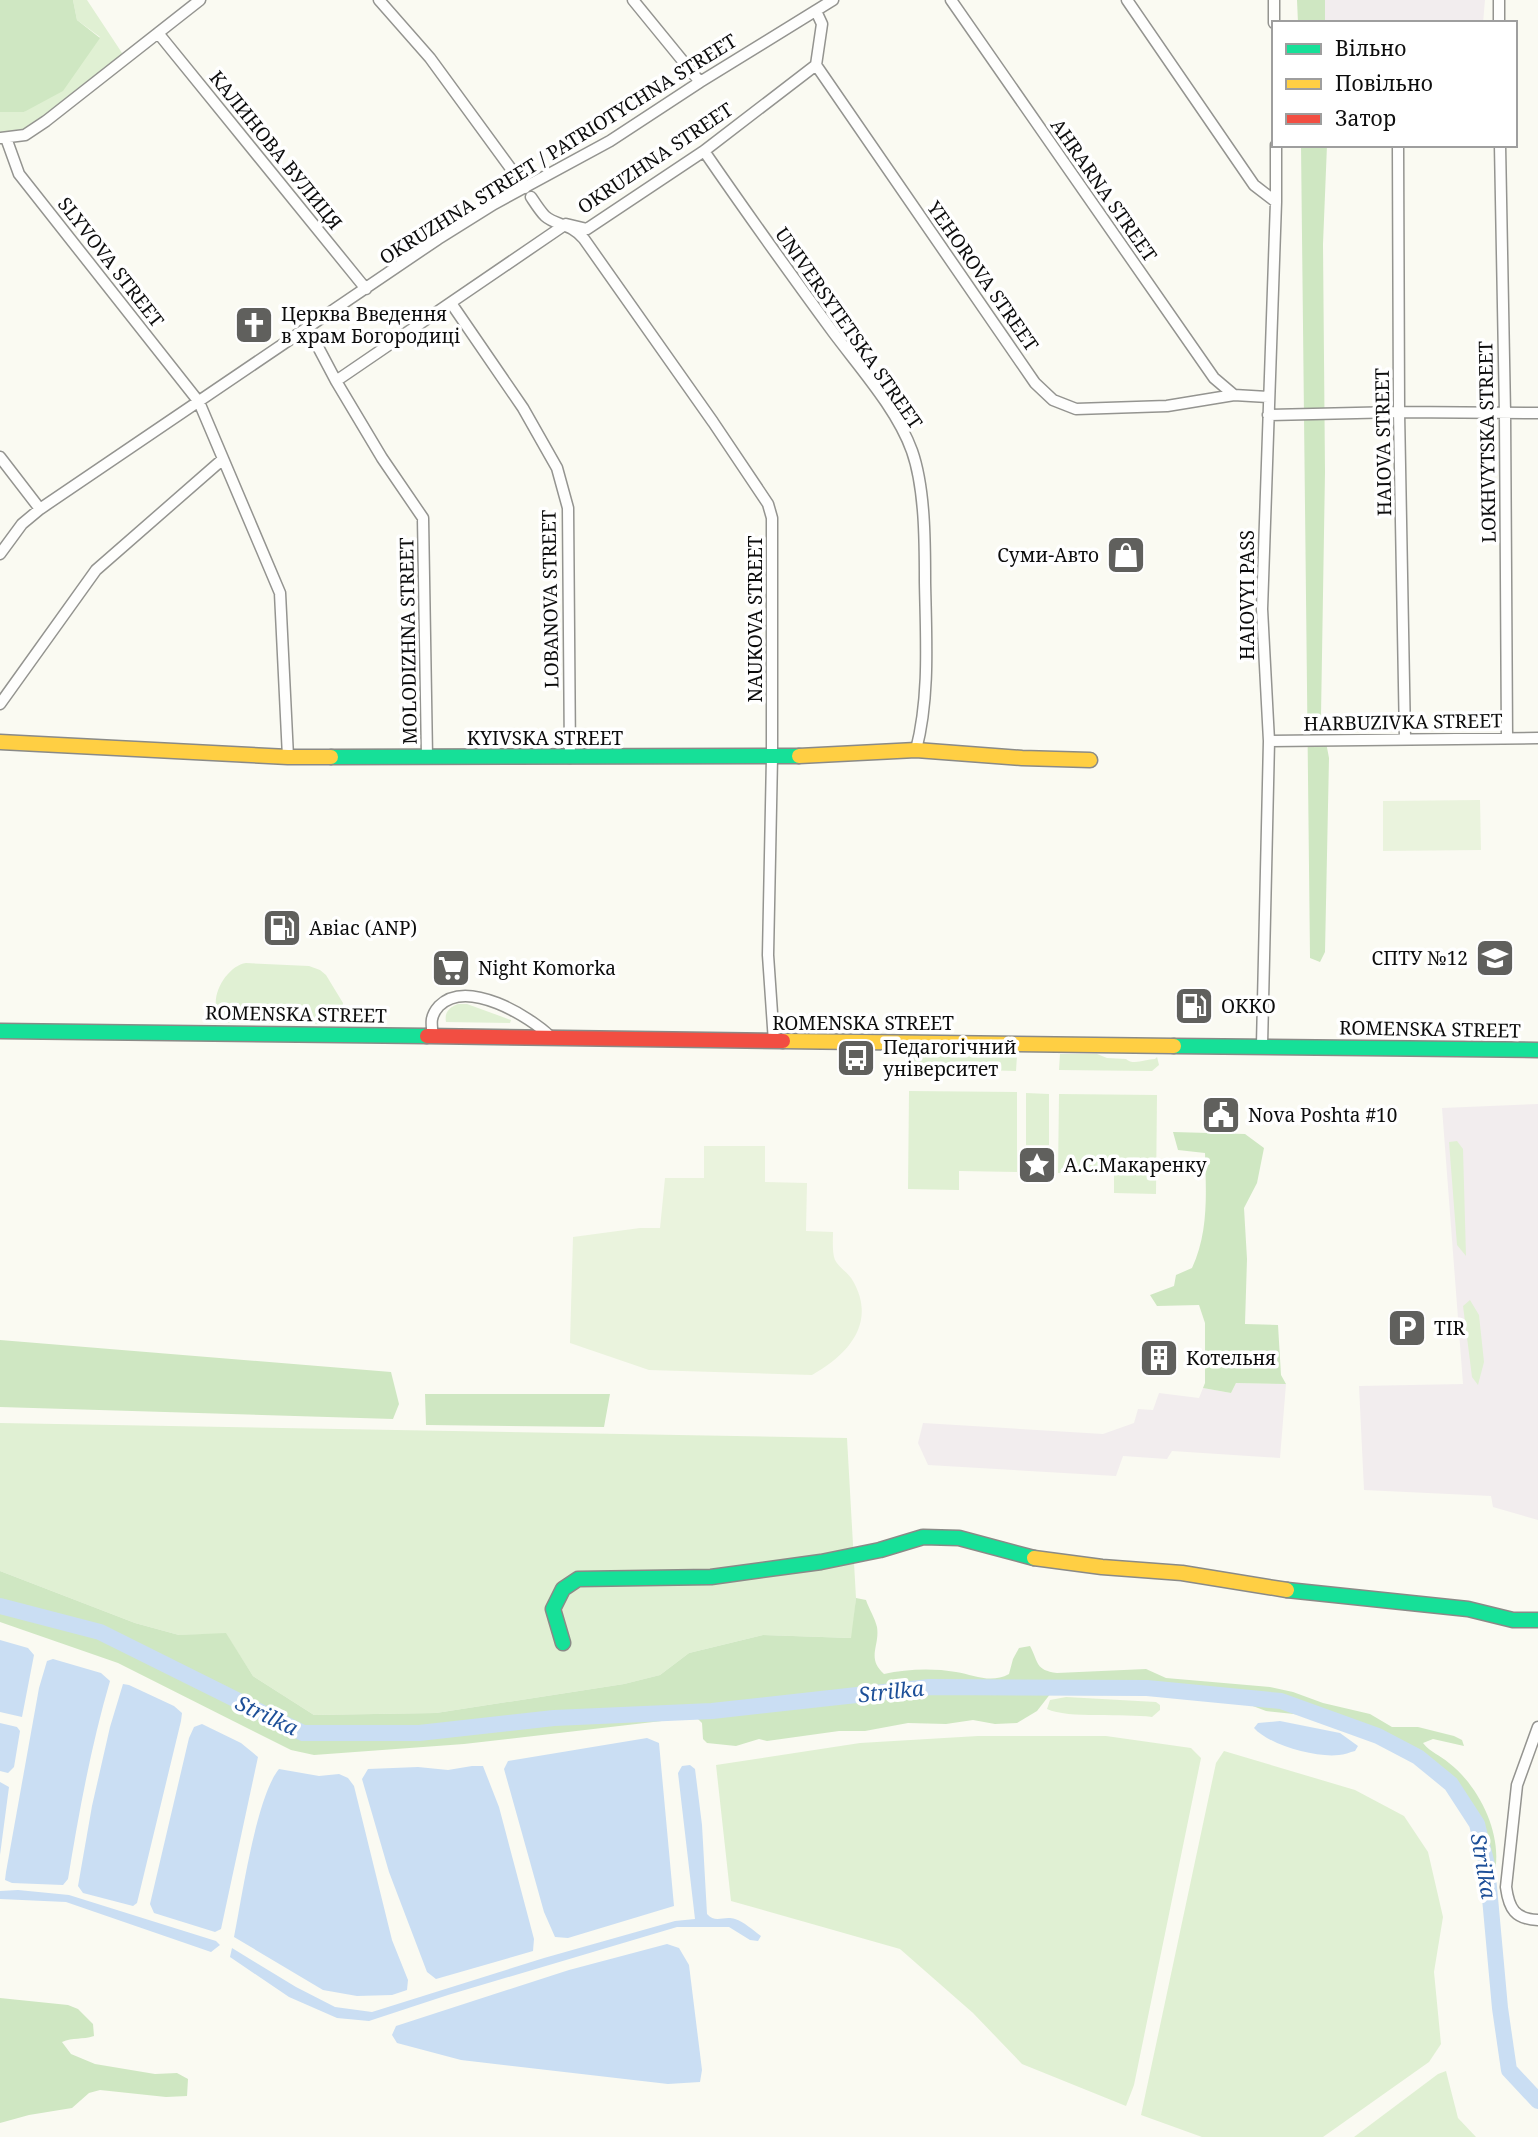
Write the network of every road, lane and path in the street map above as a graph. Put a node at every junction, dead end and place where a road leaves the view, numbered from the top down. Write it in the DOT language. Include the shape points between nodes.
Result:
graph roads {
  1 [pos="200,0"];
  2 [pos="379,0"];
  3 [pos="633,0"];
  4 [pos="833,0"];
  5 [pos="951,0"];
  6 [pos="1127,0"];
  7 [pos="1274,0"];
  8 [pos="1499,0"];
  9 [pos="816,10"];
  10 [pos="1274,21"];
  11 [pos="1499,21"];
  12 [pos="158,33"];
  13 [pos="816,65"];
  14 [pos="700,82"];
  15 [pos="3,138"];
  16 [pos="1276,147"];
  17 [pos="1398,147"];
  18 [pos="1500,147"];
  19 [pos="704,150"];
  20 [pos="528,192"];
  21 [pos="1276,202"];
  22 [pos="566,224"];
  23 [pos="366,289"];
  24 [pos="451,303"];
  25 [pos="308,328"];
  26 [pos="336,381"];
  27 [pos="1234,395"];
  28 [pos="1268,397"];
  29 [pos="198,402"];
  30 [pos="1399,412"];
  31 [pos="1505,413"];
  32 [pos="1538,413"];
  33 [pos="1268,415"];
  34 [pos="0,457"];
  35 [pos="223,459"];
  36 [pos="40,509"];
  37 [pos="0,554"];
  38 [pos="0,704"];
  39 [pos="1405,738"];
  40 [pos="1507,738"];
  41 [pos="1538,738"];
  42 [pos="3,739"];
  43 [pos="1269,741"];
  44 [pos="916,750"];
  45 [pos="288,757"];
  46 [pos="427,757"];
  47 [pos="772,757"];
  48 [pos="570,758"];
  49 [pos="1090,760"];
  50 [pos="0,1031"];
  51 [pos="433,1036"];
  52 [pos="551,1037"];
  53 [pos="774,1042"];
  54 [pos="1262,1045"];
  55 [pos="1538,1050"];
  56 [pos="1538,1620"];
  57 [pos="563,1643"];
  58 [pos="1538,1727"];
  59 [pos="1538,1920"];
  1 -- 12 [label="street"];
  2 -- 20 [label="street, NAUKOVA STREET" via="430,58"];
  3 -- 14 [label="street"];
  4 -- 9 [label="street, OKRUZHNA STREET / PATRIOTYCHNA STREET"];
  5 -- 27 [label="street, AHRARNA STREET" via="1214,378"];
  6 -- 21 [label="street" via="1254,185"];
  7 -- 10 [label="street"];
  8 -- 11 [label="street"];
  9 -- 13 [label="street" via="822,24"];
  9 -- 14 [label="street, OKRUZHNA STREET / PATRIOTYCHNA STREET"];
  12 -- 15 [label="street" via="46,121 25,135"];
  12 -- 23 [label="street, КАЛИНОВА ВУЛИЦЯ"];
  13 -- 19 [label="street, OKRUZHNA STREET"];
  13 -- 27 [label="street, YEHOROVA STREET" via="1035,383 1053,400 1076,409 1167,406"];
  14 -- 20 [label="street, OKRUZHNA STREET / PATRIOTYCHNA STREET"];
  15 -- 29 [label="street, SLYVOVA STREET" via="19,174"];
  16 -- 21 [label="street, HAIOVYI PASS"];
  17 -- 30 [label="street, HAIOVA STREET"];
  18 -- 31 [label="street, LOKHVYTSKA STREET"];
  19 -- 22 [label="street, OKRUZHNA STREET" via="587,229"];
  19 -- 44 [label="street, UNIVERSYTETSKA STREET" via="896,419 912,451 925,527 926,697"];
  20 -- 22 [label="street, NAUKOVA STREET" via="546,218"];
  20 -- 23 [label="street, OKRUZHNA STREET / PATRIOTYCHNA STREET" via="438,239"];
  21 -- 28 [label="street, HAIOVYI PASS"];
  22 -- 24 [label="street, OKRUZHNA STREET"];
  22 -- 47 [label="street, NAUKOVA STREET" via="579,232 768,504 774,535"];
  23 -- 25 [label="street, OKRUZHNA STREET / PATRIOTYCHNA STREET"];
  24 -- 26 [label="street, OKRUZHNA STREET"];
  24 -- 48 [label="street, LOBANOVA STREET" via="523,408 557,468 568,508"];
  25 -- 26 [label="street, MOLODIZHNA STREET"];
  25 -- 29 [label="street, OKRUZHNA STREET / PATRIOTYCHNA STREET"];
  26 -- 46 [label="street, MOLODIZHNA STREET" via="423,518"];
  27 -- 28 [label="street, YEHOROVA STREET"];
  28 -- 33 [label="street, HAIOVYI PASS"];
  29 -- 35 [label="street, SLYVOVA STREET"];
  29 -- 36 [label="street, OKRUZHNA STREET / PATRIOTYCHNA STREET"];
  30 -- 31 [label="street"];
  30 -- 33 [label="street"];
  30 -- 39 [label="street, HAIOVA STREET"];
  31 -- 32 [label="street"];
  31 -- 40 [label="street, LOKHVYTSKA STREET"];
  33 -- 43 [label="street, HAIOVYI PASS" via="1262,609"];
  34 -- 36 [label="street"];
  35 -- 38 [label="street" via="96,570"];
  35 -- 45 [label="street, SLYVOVA STREET" via="279,593"];
  36 -- 37 [label="street, OKRUZHNA STREET / PATRIOTYCHNA STREET"];
  39 -- 40 [label="street, HARBUZIVKA STREET"];
  39 -- 43 [label="street, HARBUZIVKA STREET"];
  40 -- 41 [label="street, HARBUZIVKA STREET"];
  42 -- 45 [label="street, KYIVSKA STREET"];
  43 -- 54 [label="street, HAIOVYI PASS"];
  44 -- 47 [label="street, KYIVSKA STREET"];
  44 -- 49 [label="street, KYIVSKA STREET"];
  45 -- 46 [label="street, KYIVSKA STREET"];
  46 -- 48 [label="street, KYIVSKA STREET"];
  47 -- 48 [label="street, KYIVSKA STREET"];
  47 -- 53 [label="street, NAUKOVA STREET" via="768,955"];
  50 -- 51 [label="street, ROMENSKA STREET"];
  51 -- 52 [label="street, ROMENSKA STREET"];
  51 -- 52 [label="street" via="430,1020 436,1009 456,996 507,1008"];
  52 -- 53 [label="street, ROMENSKA STREET"];
  53 -- 54 [label="street, ROMENSKA STREET"];
  54 -- 55 [label="street, ROMENSKA STREET"];
  56 -- 57 [label="street" via="1029,1557 959,1538 923,1537 821,1562 711,1577 578,1579 563,1589 553,1609"];
  58 -- 59 [label="street" via="1517,1785 1506,1887 1515,1912"];
}
